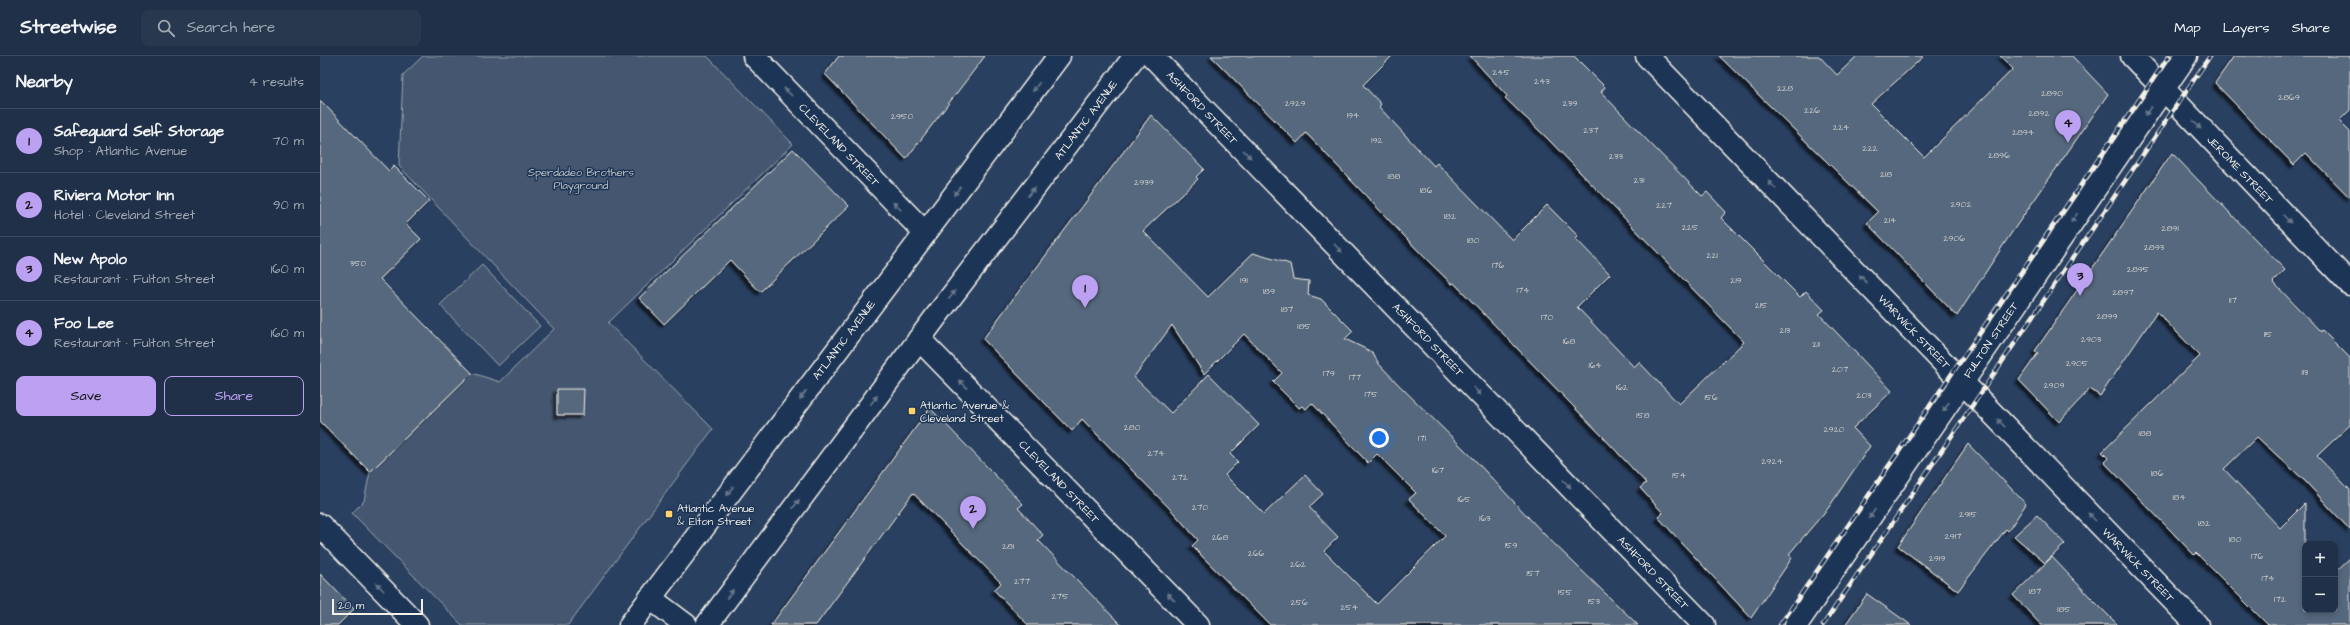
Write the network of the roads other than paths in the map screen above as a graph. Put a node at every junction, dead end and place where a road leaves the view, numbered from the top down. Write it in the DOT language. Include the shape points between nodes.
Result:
graph roads {
  1 [pos="754,56"];
  2 [pos="1060,56"];
  3 [pos="1135,56"];
  4 [pos="1152,56"];
  5 [pos="1647,56"];
  6 [pos="2132,56"];
  7 [pos="2186,56"];
  8 [pos="2163,89"];
  9 [pos="925,233"];
  10 [pos="2350,284"];
  11 [pos="919,339"];
  12 [pos="1962,382"];
  13 [pos="320,525"];
  14 [pos="650,598"];
  15 [pos="417,625"];
  16 [pos="630,625"];
  17 [pos="686,625"];
  18 [pos="706,625"];
  19 [pos="1198,625"];
  20 [pos="1704,625"];
  21 [pos="1796,625"];
  22 [pos="2197,625"];
  9 -- 1 [label="street, CLEVELAND STREET, one-way"];
  2 -- 9 [label="street, ATLANTIC AVENUE, one-way"];
  11 -- 3 [label="street, ATLANTIC AVENUE, one-way"];
  4 -- 20 [label="street, ASHFORD STREET, one-way"];
  12 -- 5 [label="street, WARWICK STREET, one-way"];
  6 -- 8 [label="street, JEROME STREET"];
  7 -- 8 [label="street, FULTON STREET"];
  8 -- 10 [label="street, JEROME STREET, one-way"];
  8 -- 12 [label="street, FULTON STREET, one-way"];
  9 -- 14 [label="street, ATLANTIC AVENUE, one-way"];
  18 -- 11 [label="street, ATLANTIC AVENUE, one-way"];
  19 -- 11 [label="street, CLEVELAND STREET, one-way"];
  12 -- 21 [label="street, FULTON STREET, one-way"];
  22 -- 12 [label="street, WARWICK STREET, one-way"];
  15 -- 13 [label="street, one-way"];
  14 -- 16 [label="street, ATLANTIC AVENUE"];
  14 -- 17 [label="street"];
}
